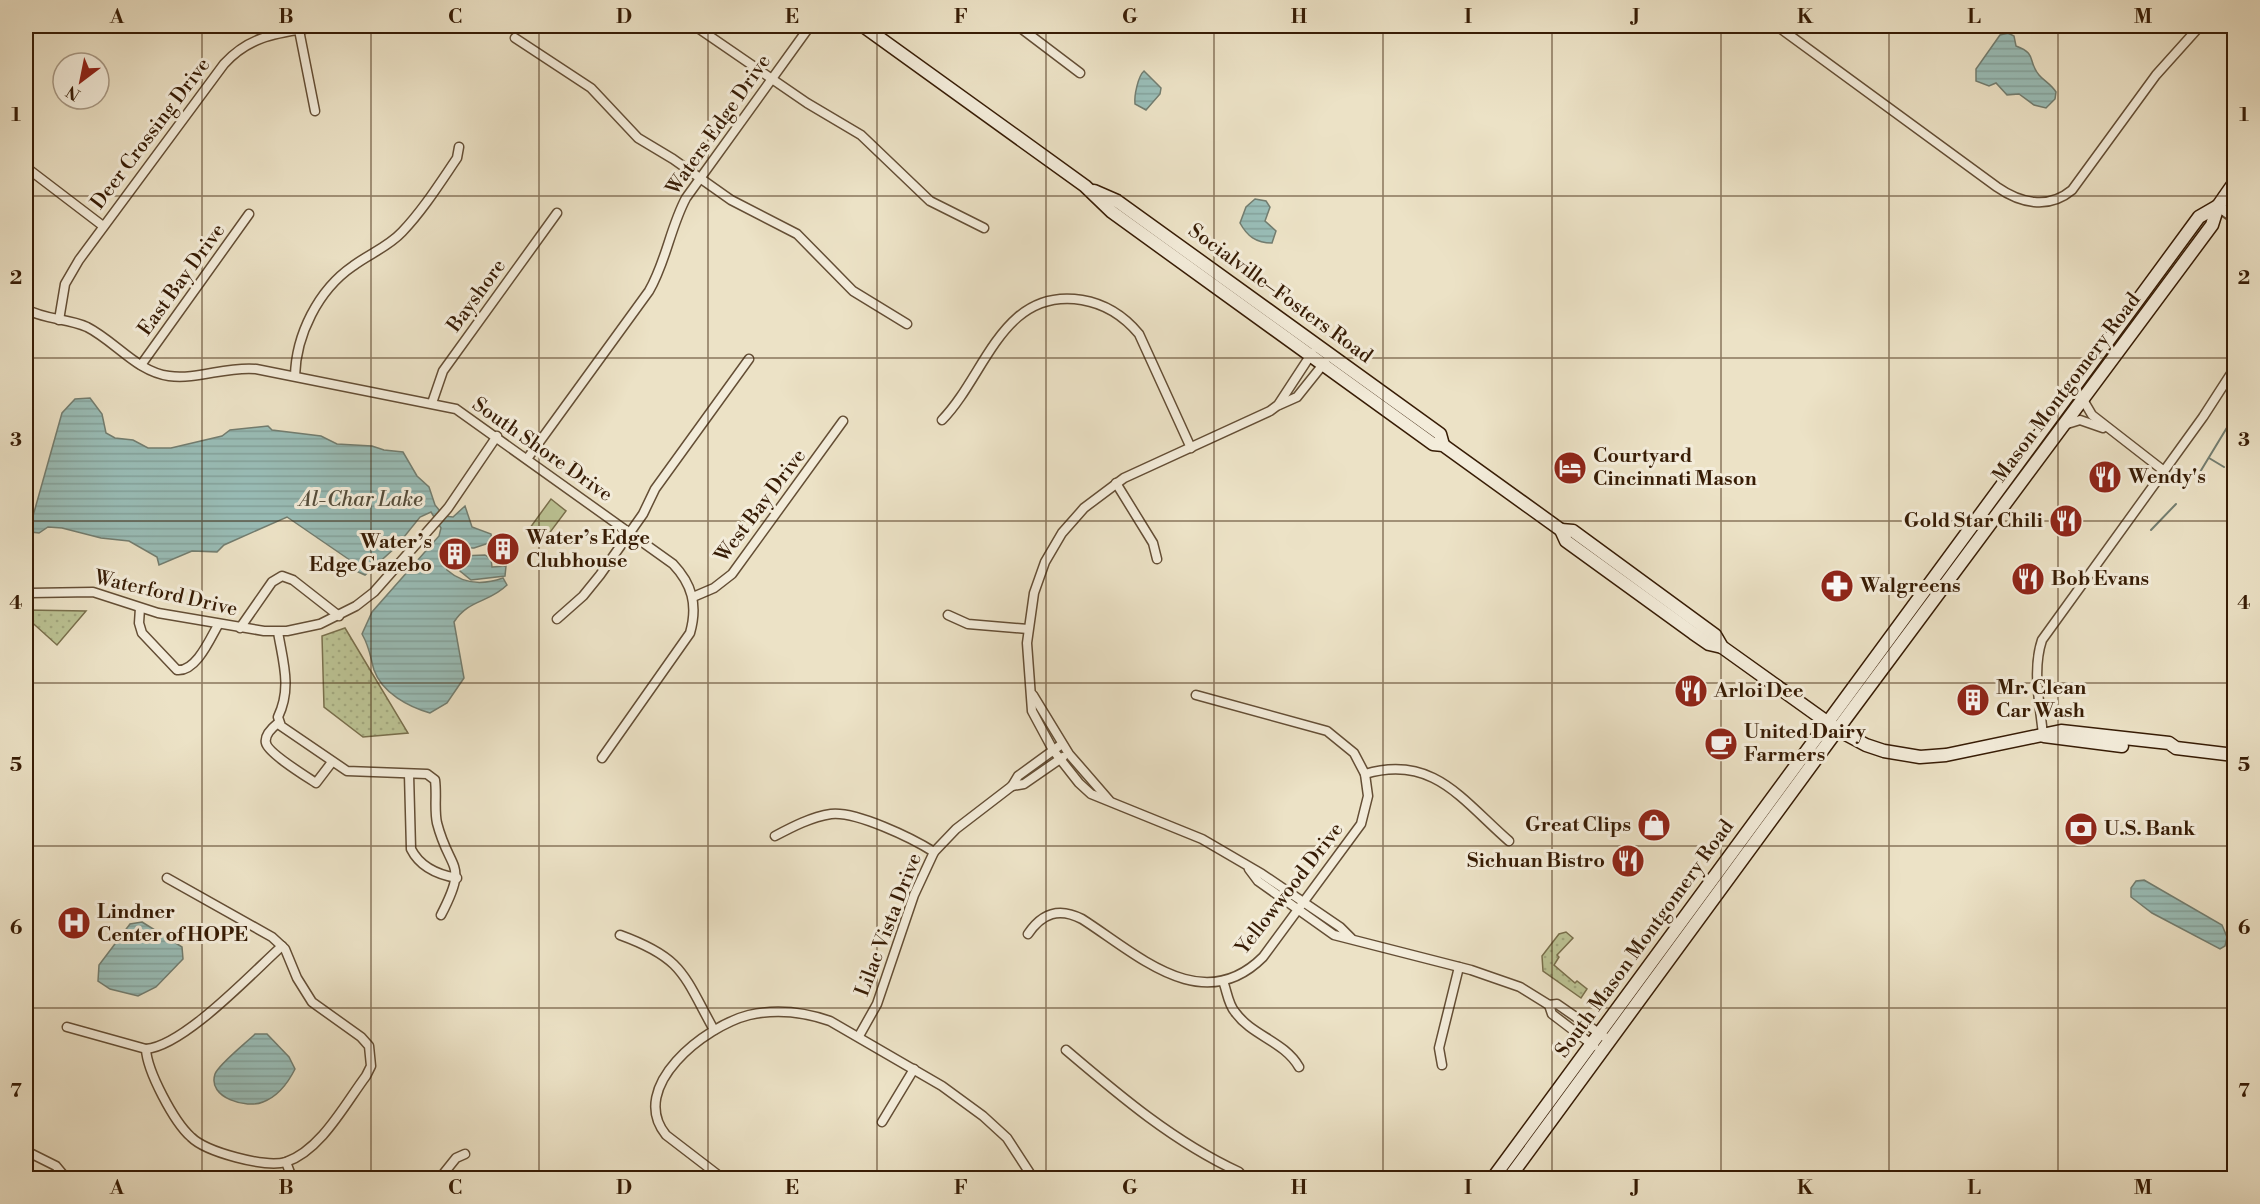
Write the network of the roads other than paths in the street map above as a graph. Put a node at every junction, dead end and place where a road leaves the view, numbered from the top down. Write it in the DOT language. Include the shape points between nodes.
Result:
graph roads {
  1 [pos="322,26"];
  2 [pos="695,26"];
  3 [pos="810,26"];
  4 [pos="863,26"];
  5 [pos="1018,26"];
  6 [pos="1777,26"];
  7 [pos="2200,26"];
  8 [pos="299,30"];
  9 [pos="515,38"];
  10 [pos="1080,73"];
  11 [pos="772,78"];
  12 [pos="315,111"];
  13 [pos="459,147"];
  14 [pos="27,168"];
  15 [pos="700,178"];
  16 [pos="2235,183"];
  17 [pos="2218,206"];
  18 [pos="557,213"];
  19 [pos="249,214"];
  20 [pos="2235,217"];
  21 [pos="103,226"];
  22 [pos="984,228"];
  23 [pos="26,309"];
  24 [pos="59,320"];
  25 [pos="907,324"];
  26 [pos="1314,350"];
  27 [pos="749,358"];
  28 [pos="1327,360"];
  29 [pos="141,364"];
  30 [pos="2235,369"];
  31 [pos="295,376"];
  32 [pos="2082,398"];
  33 [pos="432,403"];
  34 [pos="1278,405"];
  35 [pos="942,420"];
  36 [pos="843,421"];
  37 [pos="2063,425"];
  38 [pos="2109,430"];
  39 [pos="496,436"];
  40 [pos="1191,448"];
  41 [pos="527,459"];
  42 [pos="2164,471"];
  43 [pos="1116,483"];
  44 [pos="630,533"];
  45 [pos="1157,559"];
  46 [pos="30,592"];
  47 [pos="693,597"];
  48 [pos="140,608"];
  49 [pos="948,615"];
  50 [pos="339,616"];
  51 [pos="557,619"];
  52 [pos="218,625"];
  53 [pos="240,628"];
  54 [pos="1028,629"];
  55 [pos="278,632"];
  56 [pos="1033,695"];
  57 [pos="1196,695"];
  58 [pos="278,723"];
  59 [pos="1833,726"];
  60 [pos="2043,735"];
  61 [pos="1062,744"];
  62 [pos="1053,750"];
  63 [pos="1069,753"];
  64 [pos="2235,755"];
  65 [pos="602,758"];
  66 [pos="1060,760"];
  67 [pos="332,762"];
  68 [pos="409,774"];
  69 [pos="1365,774"];
  70 [pos="1012,786"];
  71 [pos="1109,800"];
  72 [pos="775,836"];
  73 [pos="1509,841"];
  74 [pos="934,852"];
  75 [pos="167,878"];
  76 [pos="457,878"];
  77 [pos="1300,907"];
  78 [pos="441,915"];
  79 [pos="1028,934"];
  80 [pos="620,936"];
  81 [pos="282,946"];
  82 [pos="1459,967"];
  83 [pos="1223,981"];
  84 [pos="66,1028"];
  85 [pos="714,1029"];
  86 [pos="859,1035"];
  87 [pos="1600,1042"];
  88 [pos="146,1049"];
  89 [pos="1065,1050"];
  90 [pos="1442,1065"];
  91 [pos="1299,1067"];
  92 [pos="914,1069"];
  93 [pos="882,1122"];
  94 [pos="26,1150"];
  95 [pos="465,1154"];
  96 [pos="286,1162"];
  97 [pos="66,1179"];
  98 [pos="292,1179"];
  99 [pos="440,1179"];
  100 [pos="722,1179"];
  101 [pos="1033,1179"];
  102 [pos="1244,1179"];
  103 [pos="1493,1179"];
  104 [pos="1509,1179"];
  1 -- 8 [label="street, Deer Crossing Drive"];
  2 -- 11 [label="street"];
  3 -- 11 [label="street, Waters Edge Drive"];
  4 -- 26 [label="main road, Socialville–Fosters Road" via="1085,186 1112,212"];
  5 -- 10 [label="street"];
  6 -- 7 [label="street" via="1997,187 2019,200 2031,202 2054,200 2072,190 2156,75"];
  8 -- 12 [label="street"];
  8 -- 21 [label="street, Deer Crossing Drive" via="255,40 236,51"];
  9 -- 15 [label="street" via="591,88 638,138"];
  11 -- 15 [label="street, Waters Edge Drive"];
  11 -- 22 [label="street" via="807,104 861,135 930,201"];
  13 -- 31 [label="street" via="457,158 402,231 342,274 314,310 301,336"];
  14 -- 21 [label="street"];
  15 -- 25 [label="street" via="731,200 797,234 853,291"];
  15 -- 41 [label="street, Waters Edge Drive" via="678,213 649,291"];
  16 -- 17 [label="main road, Mason Montgomery Road"];
  17 -- 20 [label="street"];
  17 -- 32 [label="main road, Mason Montgomery Road" via="2212,225"];
  17 -- 59 [label="main road, Mason Montgomery Road" via="2199,217 1894,635"];
  18 -- 33 [label="street, Bayshore" via="443,371"];
  19 -- 29 [label="street, East Bay Drive"];
  21 -- 24 [label="street, Deer Crossing Drive" via="70,274"];
  23 -- 24 [label="street, South Shore Drive"];
  24 -- 29 [label="street, South Shore Drive" via="84,326"];
  26 -- 28 [label="main road, Socialville–Fosters Road"];
  26 -- 34 [label="street"];
  27 -- 44 [label="street" via="655,489"];
  28 -- 34 [label="street" via="1297,397"];
  28 -- 59 [label="main road, Socialville–Fosters Road" via="1433,444 1443,445 1561,530 1573,531"];
  29 -- 31 [label="street, South Shore Drive" via="171,376 244,368"];
  30 -- 42 [label="street"];
  31 -- 33 [label="street, South Shore Drive"];
  32 -- 37 [label="main road, Mason Montgomery Road"];
  32 -- 38 [label="street" via="2090,414"];
  33 -- 39 [label="street, South Shore Drive" via="466,414"];
  34 -- 40 [label="street" via="1254,421"];
  35 -- 40 [label="street" via="965,394 999,335 1014,319 1044,302 1077,299 1110,309 1139,334"];
  36 -- 47 [label="street, West Bay Drive" via="732,574"];
  37 -- 38 [label="street" via="2080,420"];
  37 -- 59 [label="main road, Mason Montgomery Road" via="1876,677"];
  38 -- 42 [label="street"];
  39 -- 41 [label="street, South Shore Drive"];
  39 -- 50 [label="street, Waterford Drive" via="434,524 374,591"];
  40 -- 43 [label="street"];
  41 -- 44 [label="street, South Shore Drive"];
  42 -- 60 [label="street" via="2042,640 2037,675"];
  43 -- 45 [label="street" via="1153,543"];
  43 -- 54 [label="street" via="1084,508 1053,547 1034,593"];
  44 -- 47 [label="street, South Shore Drive" via="681,572"];
  44 -- 51 [label="street" via="584,596"];
  46 -- 48 [label="street, Waterford Drive" via="93,592"];
  47 -- 65 [label="street" via="693,621 684,643"];
  48 -- 52 [label="street, Waterford Drive"];
  48 -- 52 [label="street" via="142,633 177,670 192,664"];
  49 -- 54 [label="street" via="968,624"];
  50 -- 53 [label="street" via="293,580 282,576 272,582"];
  50 -- 55 [label="street, Waterford Drive" via="304,629"];
  52 -- 53 [label="street, Waterford Drive"];
  53 -- 55 [label="street, Waterford Drive"];
  54 -- 56 [label="street"];
  55 -- 58 [label="street" via="287,690"];
  56 -- 61 [label="street"];
  56 -- 62 [label="street" via="1032,711"];
  57 -- 69 [label="street" via="1327,731 1354,753"];
  58 -- 67 [label="street"];
  58 -- 67 [label="street" via="266,738 273,752 316,783"];
  59 -- 60 [label="main road, Socialville–Fosters Road" via="1879,750 1920,757"];
  59 -- 87 [label="main road, South Mason Montgomery Road"];
  60 -- 64 [label="main road, Socialville–Fosters Road" via="2078,732"];
  61 -- 62 [label="street, Lilac Vista Drive"];
  61 -- 63 [label="street"];
  62 -- 66 [label="street"];
  62 -- 70 [label="street, Lilac Vista Drive" via="1018,776"];
  63 -- 66 [label="street, Lilac Vista Drive"];
  63 -- 71 [label="street"];
  66 -- 70 [label="street, Lilac Vista Drive" via="1024,784"];
  66 -- 71 [label="street" via="1091,794"];
  67 -- 68 [label="street" via="353,773"];
  68 -- 76 [label="street" via="427,774 435,780 436,820"];
  68 -- 76 [label="street" via="411,849 431,870"];
  69 -- 73 [label="street" via="1400,767 1423,772 1443,783"];
  69 -- 77 [label="street, Yellowwood Drive" via="1368,796 1361,824"];
  70 -- 74 [label="street, Lilac Vista Drive" via="956,829"];
  71 -- 77 [label="street" via="1202,839 1263,874"];
  72 -- 74 [label="street" via="822,816 839,814 898,834"];
  74 -- 86 [label="street, Lilac Vista Drive" via="914,895 884,988"];
  75 -- 81 [label="street" via="234,918 257,927"];
  76 -- 78 [label="street"];
  77 -- 82 [label="street" via="1340,927 1351,938"];
  77 -- 83 [label="street, Yellowwood Drive" via="1255,965"];
  79 -- 83 [label="street, Yellowwood Drive" via="1046,915 1067,913 1174,976 1196,983"];
  80 -- 85 [label="street" via="671,960"];
  81 -- 88 [label="street" via="185,1032 170,1043"];
  81 -- 96 [label="street" via="312,1002 361,1037 371,1056 366,1076 320,1137"];
  82 -- 87 [label="street" via="1520,987 1549,1005 1557,1004"];
  82 -- 90 [label="street" via="1439,1048"];
  83 -- 91 [label="street" via="1235,1014 1290,1053"];
  84 -- 88 [label="street"];
  85 -- 86 [label="street" via="748,1016 782,1012 815,1016"];
  85 -- 100 [label="street" via="682,1055 659,1088 654,1104 659,1127 666,1135"];
  86 -- 92 [label="street"];
  87 -- 103 [label="main road, South Mason Montgomery Road"];
  87 -- 104 [label="main road, South Mason Montgomery Road"];
  88 -- 96 [label="street" via="146,1062 191,1138 207,1148 266,1164"];
  89 -- 102 [label="street" via="1131,1106 1187,1144 1239,1172"];
  92 -- 93 [label="street"];
  92 -- 101 [label="street" via="1000,1130"];
  94 -- 97 [label="street" via="56,1166"];
  95 -- 99 [label="street" via="456,1158"];
  96 -- 98 [label="street"];
}
